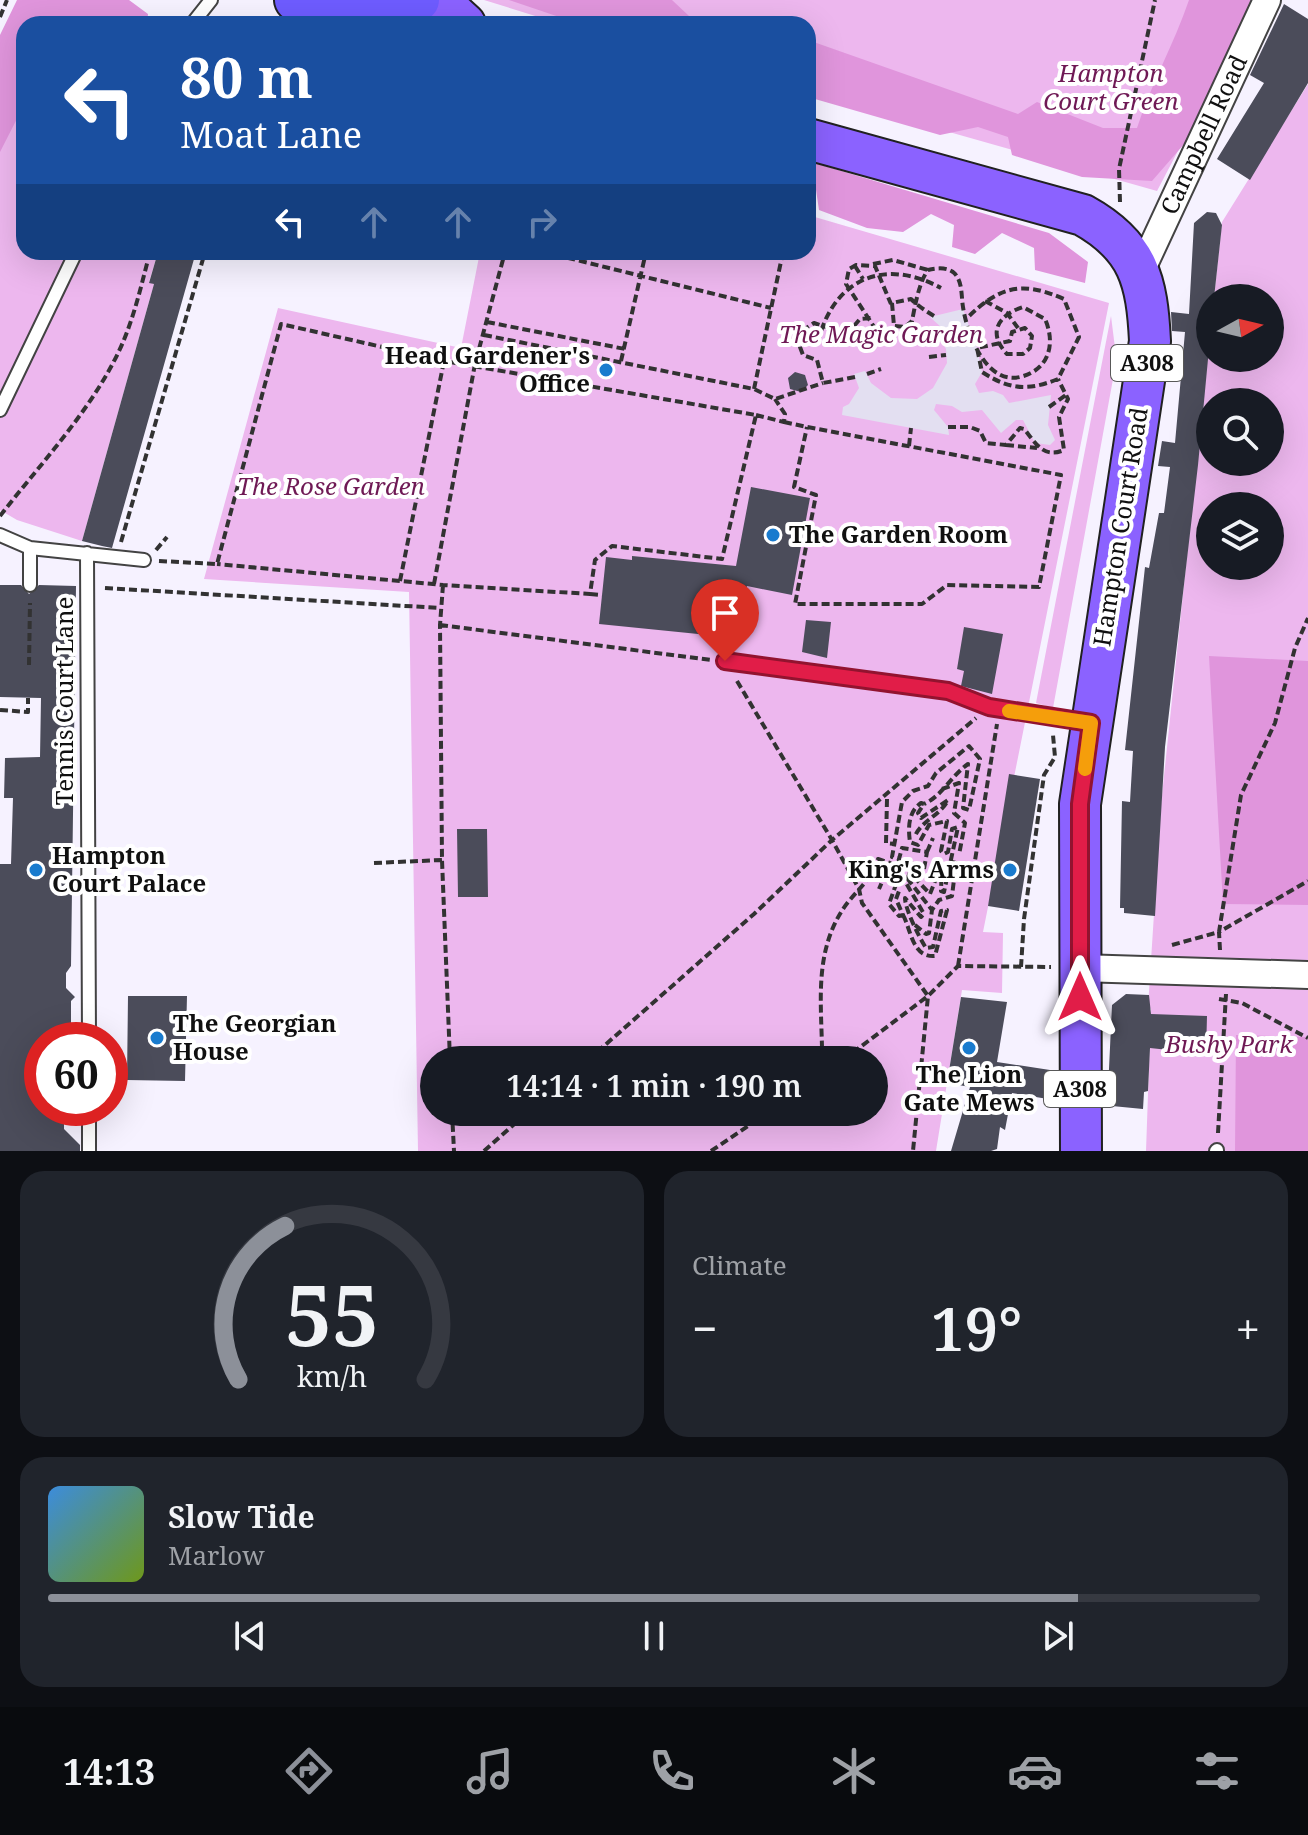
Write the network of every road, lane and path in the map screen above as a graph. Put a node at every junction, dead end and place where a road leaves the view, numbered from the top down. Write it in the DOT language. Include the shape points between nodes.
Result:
graph roads {
  1 [pos="7,0"];
  2 [pos="211,0"];
  3 [pos="296,0"];
  4 [pos="345,0"];
  5 [pos="439,0"];
  6 [pos="1155,0"];
  7 [pos="1267,0"];
  8 [pos="198,16"];
  9 [pos="371,16"];
  10 [pos="456,16"];
  11 [pos="0,17"];
  12 [pos="816,141"];
  13 [pos="1132,257"];
  14 [pos="72,260"];
  15 [pos="148,260"];
  16 [pos="208,260"];
  17 [pos="503,260"];
  18 [pos="576,260"];
  19 [pos="644,260"];
  20 [pos="781,260"];
  21 [pos="871,264"];
  22 [pos="855,266"];
  23 [pos="928,270"];
  24 [pos="641,276"];
  25 [pos="863,279"];
  26 [pos="941,288"];
  27 [pos="985,301"];
  28 [pos="917,305"];
  29 [pos="892,306"];
  30 [pos="771,308"];
  31 [pos="1007,313"];
  32 [pos="934,316"];
  33 [pos="871,318"];
  34 [pos="967,318"];
  35 [pos="487,322"];
  36 [pos="1018,328"];
  37 [pos="484,335"];
  38 [pos="856,338"];
  39 [pos="818,342"];
  40 [pos="998,343"];
  41 [pos="977,348"];
  42 [pos="625,349"];
  43 [pos="946,355"];
  44 [pos="929,357"];
  45 [pos="444,361"];
  46 [pos="621,361"];
  47 [pos="475,364"];
  48 [pos="881,369"];
  49 [pos="867,374"];
  50 [pos="855,377"];
  51 [pos="1058,379"];
  52 [pos="823,383"];
  53 [pos="754,389"];
  54 [pos="1066,395"];
  55 [pos="775,399"];
  56 [pos="1049,407"];
  57 [pos="0,410"];
  58 [pos="756,415"];
  59 [pos="784,422"];
  60 [pos="807,427"];
  61 [pos="948,427"];
  62 [pos="911,428"];
  63 [pos="1006,445"];
  64 [pos="909,446"];
  65 [pos="1037,448"];
  66 [pos="0,516"];
  67 [pos="0,535"];
  68 [pos="30,548"];
  69 [pos="87,553"];
  70 [pos="117,556"];
  71 [pos="144,560"];
  72 [pos="217,564"];
  73 [pos="400,581"];
  74 [pos="434,584"];
  75 [pos="30,585"];
  76 [pos="443,585"];
  77 [pos="87,587"];
  78 [pos="590,594"];
  79 [pos="602,595"];
  80 [pos="30,603"];
  81 [pos="441,608"];
  82 [pos="1308,618"];
  83 [pos="440,625"];
  84 [pos="725,661"];
  85 [pos="29,665"];
  86 [pos="28,698"];
  87 [pos="994,708"];
  88 [pos="0,710"];
  89 [pos="1091,723"];
  90 [pos="1055,757"];
  91 [pos="942,789"];
  92 [pos="887,797"];
  93 [pos="924,804"];
  94 [pos="964,805"];
  95 [pos="955,806"];
  96 [pos="915,836"];
  97 [pos="933,838"];
  98 [pos="832,840"];
  99 [pos="895,844"];
  100 [pos="927,852"];
  101 [pos="944,854"];
  102 [pos="959,855"];
  103 [pos="899,859"];
  104 [pos="442,860"];
  105 [pos="891,860"];
  106 [pos="952,862"];
  107 [pos="374,863"];
  108 [pos="942,863"];
  109 [pos="924,869"];
  110 [pos="907,877"];
  111 [pos="1308,881"];
  112 [pos="859,889"];
  113 [pos="879,889"];
  114 [pos="899,891"];
  115 [pos="932,910"];
  116 [pos="903,915"];
  117 [pos="915,925"];
  118 [pos="1219,932"];
  119 [pos="1165,947"];
  120 [pos="958,966"];
  121 [pos="1021,967"];
  122 [pos="1070,967"];
  123 [pos="1220,973"];
  124 [pos="1308,975"];
  125 [pos="928,996"];
  126 [pos="1228,1000"];
  127 [pos="89,1022"];
  128 [pos="1308,1038"];
  129 [pos="449,1046"];
  130 [pos="604,1046"];
  131 [pos="822,1046"];
  132 [pos="862,1046"];
  133 [pos="89,1126"];
  134 [pos="453,1126"];
  135 [pos="512,1126"];
  136 [pos="748,1126"];
  137 [pos="1216,1150"];
  138 [pos="89,1151"];
  139 [pos="454,1151"];
  140 [pos="484,1151"];
  141 [pos="711,1151"];
  142 [pos="913,1151"];
  143 [pos="1081,1151"];
  1 -- 11 [label="path"];
  2 -- 8 [label="lane"];
  3 -- 4 [label="highway"];
  4 -- 9 [label="highway"];
  5 -- 10 [label="main road"];
  6 -- 13 [label="path" via="1119,169"];
  7 -- 13 [label="street, Campbell Road"];
  12 -- 13 [label="main road" via="1064,208 1104,227"];
  13 -- 89 [label="main road, Hampton Court Road / A308" via="1150,341"];
  14 -- 57 [label="lane"];
  15 -- 66 [label="path" via="126,336 107,374"];
  16 -- 70 [label="path"];
  17 -- 35 [label="path"];
  18 -- 24 [label="path"];
  19 -- 24 [label="path"];
  20 -- 30 [label="path"];
  21 -- 22 [label="path"];
  21 -- 23 [label="path" via="893,260"];
  21 -- 29 [label="path"];
  22 -- 25 [label="path"];
  22 -- 33 [label="path" via="846,284"];
  23 -- 28 [label="path"];
  23 -- 34 [label="path" via="954,273"];
  24 -- 30 [label="path"];
  24 -- 42 [label="path"];
  25 -- 26 [label="path, bridge" via="886,272 907,274"];
  25 -- 39 [label="path, bridge" via="824,317"];
  27 -- 31 [label="path"];
  27 -- 34 [label="path"];
  27 -- 51 [label="path" via="1009,288 1064,299 1079,337"];
  28 -- 29 [label="path" via="902,298"];
  28 -- 29 [label="path" via="905,327 894,326"];
  28 -- 32 [label="path"];
  30 -- 53 [label="path"];
  31 -- 36 [label="path"];
  31 -- 40 [label="path" via="998,323"];
  31 -- 41 [label="path" via="1023,307 1045,319 1052,341 1043,364 1013,379 985,365"];
  33 -- 38 [label="path" via="854,326"];
  33 -- 38 [label="path" via="882,339"];
  34 -- 41 [label="path"];
  35 -- 37 [label="path"];
  35 -- 42 [label="path"];
  36 -- 40 [label="path" via="1010,341"];
  36 -- 40 [label="path" via="1032,336 1023,354 1007,354"];
  37 -- 46 [label="path"];
  37 -- 47 [label="path"];
  38 -- 52 [label="path" via="814,323 802,331 803,355 817,360"];
  40 -- 41 [label="path"];
  41 -- 51 [label="path" via="982,372 1016,389"];
  42 -- 46 [label="path"];
  43 -- 44 [label="path"];
  45 -- 47 [label="path"];
  45 -- 72 [label="path" via="281,324"];
  45 -- 73 [label="path"];
  46 -- 53 [label="path"];
  47 -- 58 [label="path"];
  47 -- 74 [label="path"];
  48 -- 49 [label="path"];
  50 -- 52 [label="path"];
  51 -- 54 [label="path"];
  52 -- 55 [label="path"];
  53 -- 55 [label="path"];
  54 -- 56 [label="path"];
  54 -- 65 [label="path" via="1059,417 1064,450"];
  55 -- 59 [label="path"];
  58 -- 59 [label="path"];
  58 -- 78 [label="path" via="722,559 612,546 595,560"];
  59 -- 60 [label="path"];
  60 -- 64 [label="path"];
  60 -- 64 [label="path" via="794,487 816,495 795,604 922,604 947,585 1039,587 1061,475"];
  61 -- 63 [label="path" via="970,427 980,431 986,443"];
  62 -- 64 [label="path"];
  63 -- 65 [label="path"];
  63 -- 65 [label="path" via="1020,428"];
  67 -- 68 [label="lane"];
  68 -- 69 [label="lane"];
  68 -- 75 [label="lane"];
  69 -- 70 [label="lane"];
  69 -- 77 [label="lane, Tennis Court Lane"];
  70 -- 71 [label="lane"];
  71 -- 72 [label="path"];
  72 -- 73 [label="path"];
  73 -- 74 [label="path"];
  74 -- 76 [label="path"];
  76 -- 78 [label="path"];
  76 -- 81 [label="path"];
  77 -- 81 [label="path"];
  77 -- 127 [label="lane, Tennis Court Lane"];
  78 -- 79 [label="path"];
  80 -- 85 [label="path"];
  81 -- 83 [label="path"];
  82 -- 118 [label="path" via="1275,723 1241,795"];
  83 -- 84 [label="path"];
  83 -- 104 [label="path"];
  84 -- 87 [label="lane" via="948,691"];
  84 -- 98 [label="path"];
  86 -- 88 [label="path" via="28,712"];
  87 -- 89 [label="lane"];
  87 -- 92 [label="path"];
  87 -- 120 [label="path"];
  89 -- 122 [label="main road, Hampton Court Road / A308" via="1080,804"];
  90 -- 121 [label="path" via="1044,775"];
  91 -- 93 [label="path"];
  91 -- 94 [label="path" via="968,764"];
  91 -- 95 [label="path" via="959,783"];
  92 -- 98 [label="path"];
  92 -- 99 [label="path" via="886,843"];
  93 -- 96 [label="path" via="921,818 948,800"];
  93 -- 101 [label="path" via="911,815 910,842 918,845 929,825 944,819"];
  94 -- 95 [label="path"];
  94 -- 99 [label="path" via="969,810 980,759 969,746 928,786 902,802"];
  95 -- 102 [label="path" via="955,816 965,823"];
  97 -- 100 [label="path"];
  98 -- 112 [label="path"];
  98 -- 130 [label="path"];
  99 -- 105 [label="path"];
  100 -- 103 [label="path" via="902,848"];
  100 -- 109 [label="path"];
  101 -- 106 [label="path" via="956,825"];
  101 -- 108 [label="path"];
  103 -- 105 [label="path"];
  103 -- 116 [label="path" via="889,904"];
  104 -- 107 [label="path"];
  104 -- 129 [label="path"];
  105 -- 112 [label="path" via="878,859 871,880"];
  105 -- 113 [label="path"];
  106 -- 108 [label="path" via="944,892"];
  106 -- 115 [label="path" via="952,896 939,900"];
  108 -- 110 [label="path" via="930,894 915,878 914,861"];
  110 -- 115 [label="path"];
  110 -- 117 [label="path" via="924,914 921,917 905,898"];
  111 -- 118 [label="path"];
  112 -- 125 [label="path" via="862,903"];
  112 -- 131 [label="path" via="831,931 822,957"];
  114 -- 116 [label="path" via="896,899"];
  115 -- 117 [label="path" via="929,933"];
  116 -- 117 [label="path" via="915,945 924,955 935,956 947,910 941,911 930,949"];
  118 -- 119 [label="path"];
  118 -- 123 [label="path"];
  120 -- 121 [label="path"];
  120 -- 125 [label="path"];
  121 -- 122 [label="path"];
  122 -- 123 [label="street"];
  122 -- 143 [label="main road, Hampton Court Road / A308"];
  123 -- 124 [label="street"];
  123 -- 126 [label="path"];
  125 -- 132 [label="path"];
  125 -- 142 [label="path"];
  126 -- 128 [label="path"];
  126 -- 137 [label="path"];
  133 -- 138 [label="lane"];
  134 -- 139 [label="path"];
  135 -- 140 [label="path"];
  136 -- 141 [label="path"];
}
